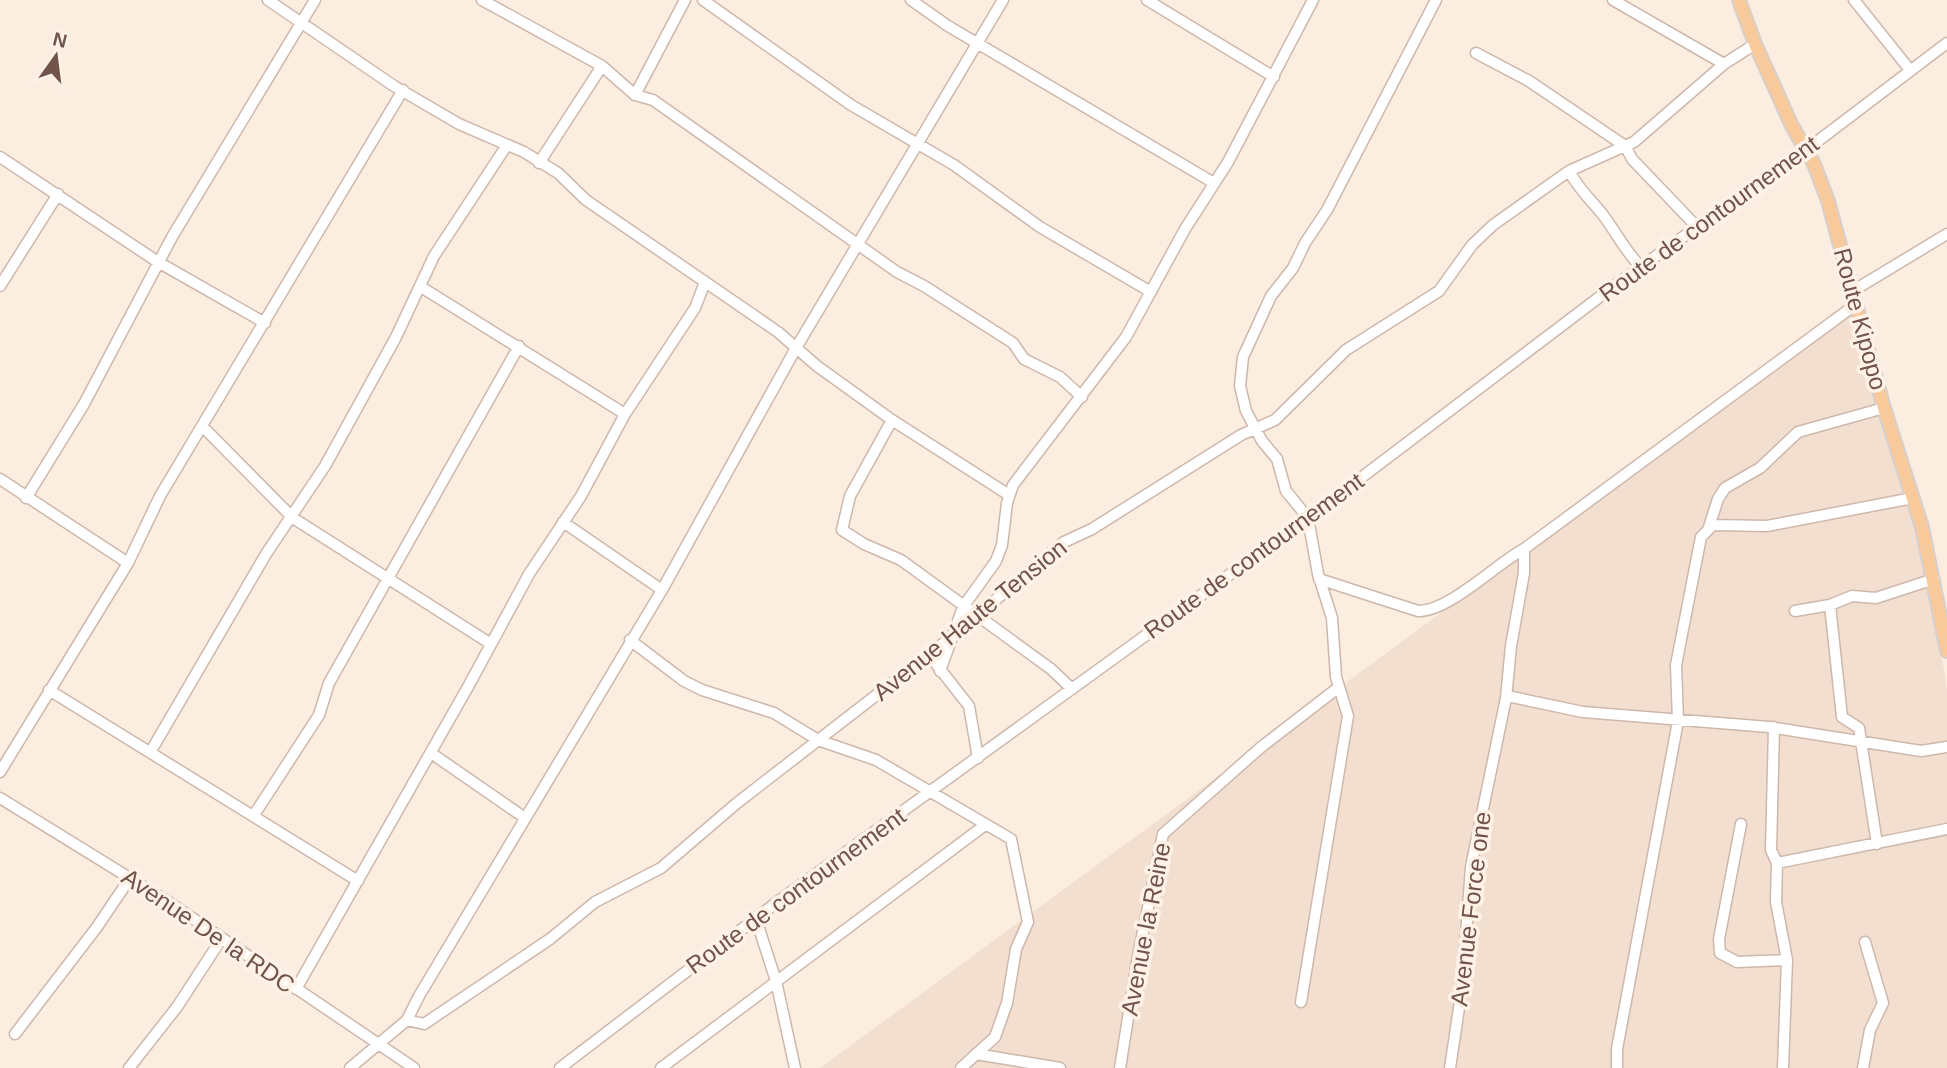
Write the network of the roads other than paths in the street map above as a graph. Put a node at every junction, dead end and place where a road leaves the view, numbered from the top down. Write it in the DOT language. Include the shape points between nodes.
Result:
graph roads {
  1 [pos="268,0"];
  2 [pos="315,0"];
  3 [pos="482,0"];
  4 [pos="685,0"];
  5 [pos="703,0"];
  6 [pos="911,0"];
  7 [pos="1003,0"];
  8 [pos="1147,0"];
  9 [pos="1313,0"];
  10 [pos="1436,0"];
  11 [pos="1614,0"];
  12 [pos="1739,0"];
  13 [pos="1854,0"];
  14 [pos="300,24"];
  15 [pos="1947,43"];
  16 [pos="977,44"];
  17 [pos="1755,44"];
  18 [pos="1476,52"];
  19 [pos="1724,64"];
  20 [pos="602,66"];
  21 [pos="1910,70"];
  22 [pos="1273,77"];
  23 [pos="403,90"];
  24 [pos="635,95"];
  25 [pos="507,145"];
  26 [pos="916,146"];
  27 [pos="1625,146"];
  28 [pos="1806,150"];
  29 [pos="0,157"];
  30 [pos="539,163"];
  31 [pos="1569,171"];
  32 [pos="1214,183"];
  33 [pos="58,194"];
  34 [pos="1697,227"];
  35 [pos="1947,234"];
  36 [pos="858,246"];
  37 [pos="158,261"];
  38 [pos="1641,267"];
  39 [pos="705,282"];
  40 [pos="0,286"];
  41 [pos="421,287"];
  42 [pos="1151,292"];
  43 [pos="1851,292"];
  44 [pos="1856,305"];
  45 [pos="265,323"];
  46 [pos="519,346"];
  47 [pos="796,348"];
  48 [pos="1082,397"];
  49 [pos="1884,408"];
  50 [pos="625,414"];
  51 [pos="892,420"];
  52 [pos="203,427"];
  53 [pos="1256,430"];
  54 [pos="0,479"];
  55 [pos="1009,495"];
  56 [pos="26,498"];
  57 [pos="1913,498"];
  58 [pos="293,518"];
  59 [pos="1308,518"];
  60 [pos="563,522"];
  61 [pos="1709,527"];
  62 [pos="1524,549"];
  63 [pos="128,563"];
  64 [pos="388,579"];
  65 [pos="1320,579"];
  66 [pos="1934,579"];
  67 [pos="662,590"];
  68 [pos="1830,605"];
  69 [pos="963,607"];
  70 [pos="1795,611"];
  71 [pos="975,616"];
  72 [pos="954,635"];
  73 [pos="630,640"];
  74 [pos="491,644"];
  75 [pos="1947,644"];
  76 [pos="929,655"];
  77 [pos="940,671"];
  78 [pos="1339,687"];
  79 [pos="1072,689"];
  80 [pos="49,690"];
  81 [pos="1506,698"];
  82 [pos="1678,721"];
  83 [pos="1774,727"];
  84 [pos="818,740"];
  85 [pos="1861,740"];
  86 [pos="1947,747"];
  87 [pos="151,751"];
  88 [pos="430,753"];
  89 [pos="978,758"];
  90 [pos="0,772"];
  91 [pos="933,791"];
  92 [pos="0,798"];
  93 [pos="254,815"];
  94 [pos="525,818"];
  95 [pos="1741,824"];
  96 [pos="985,825"];
  97 [pos="1947,829"];
  98 [pos="1877,844"];
  99 [pos="1777,863"];
  100 [pos="130,878"];
  101 [pos="358,881"];
  102 [pos="756,919"];
  103 [pos="222,938"];
  104 [pos="1865,942"];
  105 [pos="1787,960"];
  106 [pos="776,981"];
  107 [pos="296,989"];
  108 [pos="1301,1002"];
  109 [pos="407,1020"];
  110 [pos="15,1034"];
  111 [pos="379,1046"];
  112 [pos="976,1055"];
  113 [pos="129,1068"];
  114 [pos="350,1068"];
  115 [pos="414,1068"];
  116 [pos="560,1068"];
  117 [pos="660,1068"];
  118 [pos="795,1068"];
  119 [pos="961,1068"];
  120 [pos="1060,1068"];
  121 [pos="1120,1068"];
  122 [pos="1451,1068"];
  123 [pos="1617,1068"];
  124 [pos="1783,1068"];
  125 [pos="1863,1068"];
  1 -- 14 [label="street"];
  2 -- 14 [label="street"];
  3 -- 20 [label="street"];
  4 -- 24 [label="street"];
  5 -- 26 [label="street" via="851,106"];
  6 -- 16 [label="street"];
  7 -- 16 [label="street"];
  8 -- 22 [label="street"];
  9 -- 22 [label="street"];
  10 -- 53 [label="street" via="1363,145 1293,268 1271,296 1243,356 1242,402"];
  11 -- 19 [label="street"];
  12 -- 17 [label="main road, Route Kipopo"];
  13 -- 21 [label="street"];
  14 -- 23 [label="street"];
  14 -- 37 [label="street"];
  15 -- 21 [label="street, Route de contournement"];
  16 -- 26 [label="street"];
  16 -- 32 [label="street"];
  17 -- 19 [label="street, Avenue Haute Tension"];
  17 -- 28 [label="main road, Route Kipopo"];
  18 -- 27 [label="street" via="1529,81"];
  19 -- 27 [label="street, Avenue Haute Tension" via="1639,139"];
  20 -- 24 [label="street"];
  20 -- 30 [label="street"];
  21 -- 28 [label="street, Route de contournement"];
  22 -- 32 [label="street"];
  23 -- 25 [label="street" via="459,124"];
  23 -- 45 [label="street"];
  24 -- 36 [label="street" via="653,100"];
  25 -- 30 [label="street"];
  25 -- 41 [label="street" via="434,256"];
  26 -- 36 [label="street"];
  26 -- 42 [label="street" via="954,165 1040,227"];
  27 -- 31 [label="street, Avenue Haute Tension"];
  27 -- 34 [label="street"];
  28 -- 34 [label="street, Route de contournement"];
  28 -- 43 [label="main road, Route Kipopo" via="1828,201"];
  29 -- 33 [label="street"];
  30 -- 39 [label="street"];
  31 -- 38 [label="street" via="1583,196"];
  31 -- 53 [label="street, Avenue Haute Tension" via="1485,232 1428,300 1346,350 1284,413"];
  32 -- 42 [label="street"];
  33 -- 37 [label="street"];
  33 -- 40 [label="street"];
  34 -- 38 [label="street, Route de contournement"];
  35 -- 43 [label="street"];
  36 -- 47 [label="street"];
  36 -- 48 [label="street" via="1013,343 1024,359 1060,377"];
  37 -- 45 [label="street"];
  37 -- 56 [label="street" via="89,396"];
  38 -- 59 [label="street, Route de contournement"];
  39 -- 47 [label="street"];
  39 -- 50 [label="street" via="695,308"];
  41 -- 46 [label="street"];
  41 -- 58 [label="street"];
  42 -- 48 [label="street" via="1122,343"];
  43 -- 44 [label="main road, Route Kipopo"];
  44 -- 49 [label="main road, Route Kipopo"];
  44 -- 62 [label="street"];
  45 -- 52 [label="street"];
  46 -- 50 [label="street"];
  46 -- 64 [label="street"];
  47 -- 51 [label="street"];
  47 -- 67 [label="street"];
  48 -- 55 [label="street" via="1019,474"];
  49 -- 57 [label="main road, Route Kipopo"];
  49 -- 61 [label="street" via="1787,438 1760,468 1725,488"];
  50 -- 60 [label="street"];
  51 -- 55 [label="street"];
  51 -- 69 [label="street" via="855,485 841,528 901,560"];
  52 -- 58 [label="street"];
  52 -- 63 [label="street" via="160,496"];
  53 -- 59 [label="street" via="1277,459 1286,491"];
  53 -- 71 [label="street, Avenue Haute Tension" via="1092,529 1069,538"];
  54 -- 56 [label="street"];
  55 -- 69 [label="street" via="996,561"];
  56 -- 63 [label="street"];
  57 -- 61 [label="street" via="1767,526"];
  57 -- 66 [label="main road, Route Kipopo"];
  58 -- 64 [label="street"];
  58 -- 87 [label="street" via="266,554"];
  59 -- 65 [label="street"];
  59 -- 79 [label="street, Route de contournement"];
  60 -- 67 [label="street"];
  60 -- 74 [label="street"];
  61 -- 82 [label="street" via="1698,547 1682,627 1676,666"];
  62 -- 65 [label="street" via="1497,564 1474,586 1423,611"];
  62 -- 81 [label="street, Avenue Force one"];
  63 -- 80 [label="street"];
  64 -- 74 [label="street"];
  64 -- 93 [label="street" via="329,682 319,715"];
  65 -- 78 [label="street" via="1332,618"];
  66 -- 68 [label="street" via="1876,598 1852,596"];
  66 -- 75 [label="main road, Route Kipopo"];
  67 -- 73 [label="street"];
  68 -- 70 [label="street"];
  68 -- 85 [label="street" via="1842,717 1857,726"];
  69 -- 71 [label="street"];
  69 -- 72 [label="street"];
  71 -- 72 [label="street, Avenue Haute Tension"];
  71 -- 79 [label="street"];
  72 -- 76 [label="street, Avenue Haute Tension"];
  72 -- 77 [label="street"];
  73 -- 84 [label="street" via="684,681 774,713"];
  73 -- 94 [label="street"];
  74 -- 88 [label="street"];
  76 -- 77 [label="street"];
  76 -- 84 [label="street, Avenue Haute Tension"];
  77 -- 89 [label="street" via="969,706"];
  78 -- 108 [label="street" via="1348,716"];
  78 -- 121 [label="street, Avenue la Reine" via="1260,748 1161,838"];
  79 -- 89 [label="street, Route de contournement"];
  80 -- 87 [label="street"];
  80 -- 90 [label="street"];
  81 -- 82 [label="street" via="1583,712"];
  81 -- 122 [label="street, Avenue Force one" via="1471,867"];
  82 -- 83 [label="street"];
  82 -- 123 [label="street"];
  83 -- 85 [label="street"];
  83 -- 99 [label="street" via="1771,850"];
  84 -- 91 [label="street" via="876,760"];
  84 -- 109 [label="street, Avenue Haute Tension" via="660,868 595,902 550,939 424,1024"];
  85 -- 86 [label="street" via="1921,751"];
  85 -- 98 [label="street"];
  87 -- 93 [label="street"];
  88 -- 94 [label="street"];
  88 -- 101 [label="street"];
  89 -- 91 [label="street, Route de contournement"];
  91 -- 96 [label="street"];
  91 -- 102 [label="street, Route de contournement"];
  92 -- 100 [label="street, Avenue De la RDC"];
  93 -- 101 [label="street"];
  94 -- 109 [label="street"];
  95 -- 105 [label="street" via="1720,953 1737,962"];
  96 -- 106 [label="street"];
  96 -- 112 [label="street" via="1011,839 1028,922 1019,939 1007,1003 995,1037"];
  97 -- 98 [label="street"];
  98 -- 99 [label="street"];
  99 -- 105 [label="street" via="1776,902"];
  100 -- 103 [label="street, Avenue De la RDC"];
  100 -- 110 [label="street"];
  101 -- 107 [label="street"];
  102 -- 106 [label="street"];
  102 -- 116 [label="street, Route de contournement"];
  103 -- 107 [label="street, Avenue De la RDC"];
  103 -- 113 [label="street" via="177,1007"];
  104 -- 125 [label="street" via="1883,1004 1870,1030"];
  105 -- 124 [label="street"];
  106 -- 117 [label="street"];
  106 -- 118 [label="street"];
  107 -- 111 [label="street, Avenue De la RDC"];
  109 -- 111 [label="street"];
  111 -- 114 [label="street"];
  111 -- 115 [label="street, Avenue De la RDC"];
  112 -- 119 [label="street"];
  112 -- 120 [label="street"];
}
